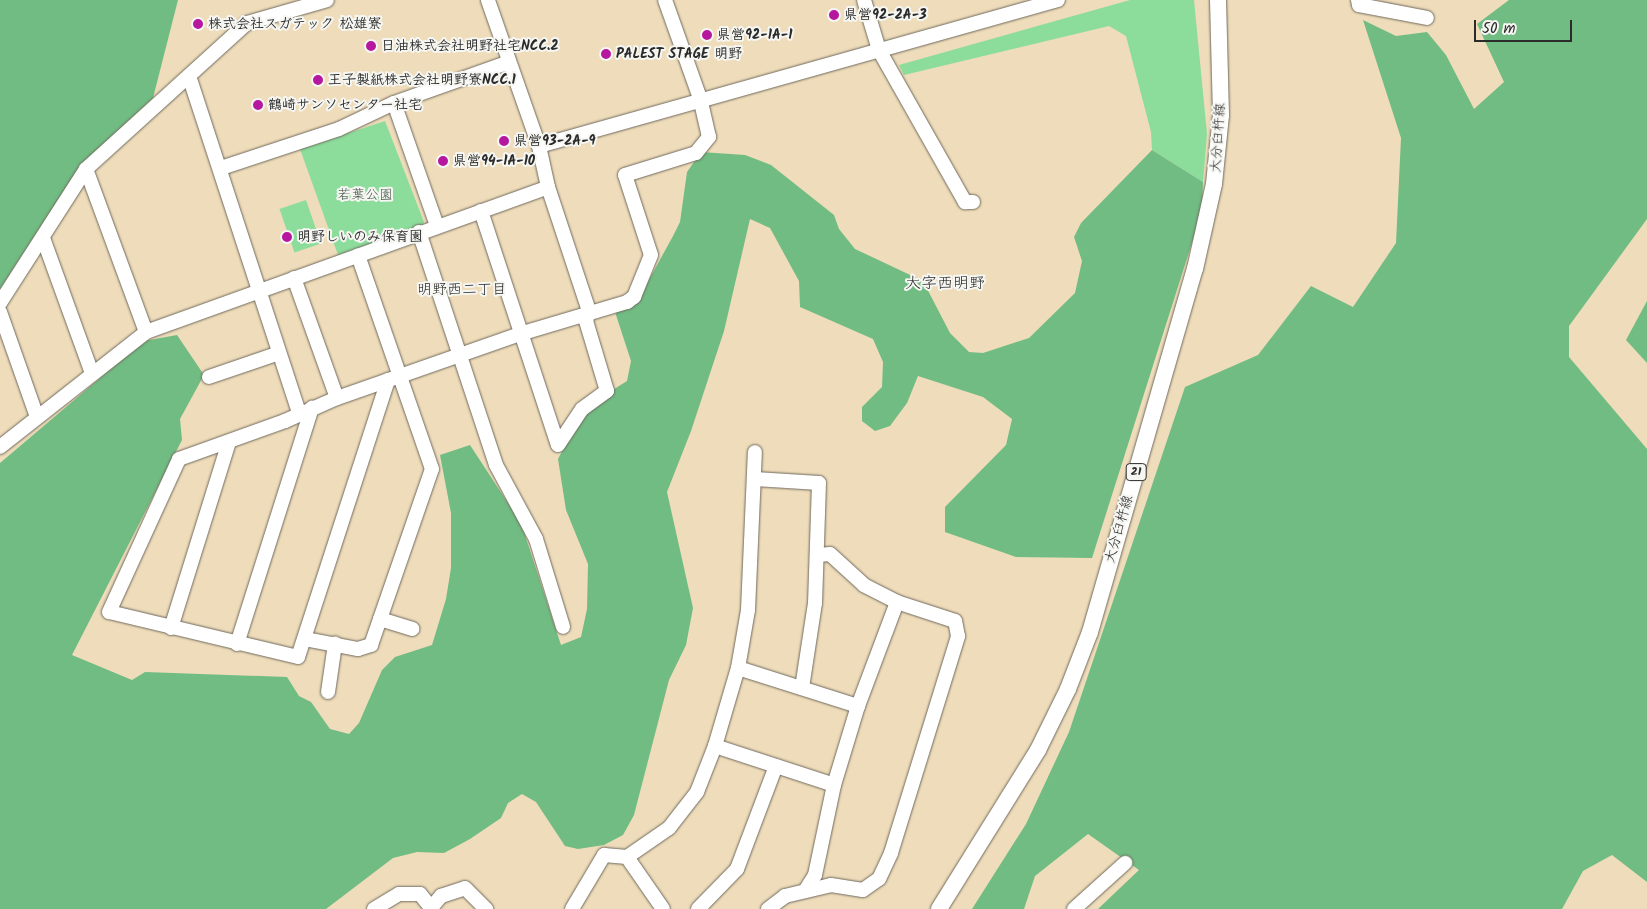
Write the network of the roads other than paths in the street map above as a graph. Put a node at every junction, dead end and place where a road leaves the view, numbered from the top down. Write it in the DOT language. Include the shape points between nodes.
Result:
graph roads {
  1 [pos="327,0"];
  2 [pos="488,0"];
  3 [pos="665,0"];
  4 [pos="864,0"];
  5 [pos="1058,0"];
  6 [pos="1218,0"];
  7 [pos="1358,0"];
  8 [pos="1427,18"];
  9 [pos="878,50"];
  10 [pos="509,62"];
  11 [pos="188,76"];
  12 [pos="701,100"];
  13 [pos="394,103"];
  14 [pos="538,146"];
  15 [pos="86,168"];
  16 [pos="221,168"];
  17 [pos="548,187"];
  18 [pos="973,202"];
  19 [pos="480,211"];
  20 [pos="437,226"];
  21 [pos="419,232"];
  22 [pos="43,238"];
  23 [pos="358,255"];
  24 [pos="294,278"];
  25 [pos="261,290"];
  26 [pos="0,303"];
  27 [pos="589,311"];
  28 [pos="0,312"];
  29 [pos="146,332"];
  30 [pos="524,333"];
  31 [pos="279,353"];
  32 [pos="462,355"];
  33 [pos="92,373"];
  34 [pos="209,377"];
  35 [pos="395,378"];
  36 [pos="337,398"];
  37 [pos="305,410"];
  38 [pos="37,418"];
  39 [pos="229,442"];
  40 [pos="0,447"];
  41 [pos="756,452"];
  42 [pos="755,479"];
  43 [pos="818,555"];
  44 [pos="897,602"];
  45 [pos="380,619"];
  46 [pos="172,628"];
  47 [pos="563,628"];
  48 [pos="412,629"];
  49 [pos="305,639"];
  50 [pos="237,644"];
  51 [pos="335,644"];
  52 [pos="738,668"];
  53 [pos="802,688"];
  54 [pos="328,692"];
  55 [pos="858,706"];
  56 [pos="715,746"];
  57 [pos="776,766"];
  58 [pos="834,785"];
  59 [pos="627,857"];
  60 [pos="1125,863"];
  61 [pos="805,891"];
  62 [pos="432,908"];
  63 [pos="661,908"];
  64 [pos="374,909"];
  65 [pos="486,909"];
  66 [pos="572,909"];
  67 [pos="698,909"];
  68 [pos="768,909"];
  69 [pos="939,909"];
  70 [pos="1074,909"];
  1 -- 11 [label="street" via="247,23"];
  2 -- 10 [label="street"];
  3 -- 12 [label="street"];
  4 -- 9 [label="street"];
  5 -- 9 [label="street"];
  6 -- 69 [label="main road, 大分臼杵線 / 21" via="1221,115 1214,184 1195,269 1090,632 1068,689 1038,750"];
  7 -- 8 [label="street" via="1360,5"];
  9 -- 12 [label="street"];
  9 -- 18 [label="street" via="965,202"];
  10 -- 13 [label="street"];
  10 -- 14 [label="street"];
  11 -- 15 [label="street"];
  11 -- 16 [label="street"];
  12 -- 14 [label="street"];
  12 -- 27 [label="street" via="709,137 696,153 625,175 651,255 634,297 627,302"];
  13 -- 16 [label="street" via="339,128"];
  13 -- 20 [label="street"];
  14 -- 17 [label="street"];
  15 -- 22 [label="street"];
  15 -- 29 [label="street"];
  16 -- 25 [label="street"];
  17 -- 19 [label="street"];
  17 -- 27 [label="street"];
  19 -- 20 [label="street"];
  19 -- 30 [label="street"];
  20 -- 21 [label="street"];
  21 -- 23 [label="street"];
  21 -- 32 [label="street"];
  22 -- 26 [label="street"];
  22 -- 33 [label="street"];
  23 -- 24 [label="street"];
  23 -- 35 [label="street"];
  24 -- 25 [label="street"];
  24 -- 36 [label="street"];
  25 -- 29 [label="street"];
  25 -- 31 [label="street" via="259,295"];
  27 -- 30 [label="street"];
  27 -- 30 [label="street" via="586,321 607,391 582,409 558,445"];
  28 -- 38 [label="street"];
  29 -- 33 [label="street"];
  30 -- 32 [label="street"];
  31 -- 34 [label="street"];
  31 -- 37 [label="street"];
  32 -- 35 [label="street"];
  32 -- 47 [label="street" via="496,466 536,539"];
  33 -- 38 [label="street"];
  35 -- 36 [label="street"];
  35 -- 45 [label="street" via="432,469"];
  35 -- 49 [label="street"];
  36 -- 37 [label="street"];
  37 -- 39 [label="street"];
  37 -- 50 [label="street"];
  38 -- 40 [label="street"];
  39 -- 46 [label="street"];
  39 -- 46 [label="street" via="179,460 109,612"];
  41 -- 42 [label="street"];
  42 -- 43 [label="street" via="819,484"];
  42 -- 52 [label="street" via="748,610"];
  43 -- 44 [label="street" via="830,554 864,585"];
  43 -- 53 [label="street" via="809,654"];
  44 -- 55 [label="street"];
  44 -- 61 [label="street" via="955,621 958,636 891,853 879,879 863,890 830,885"];
  45 -- 48 [label="street"];
  45 -- 51 [label="street" via="371,645 358,649"];
  46 -- 50 [label="street"];
  49 -- 50 [label="street" via="298,657"];
  49 -- 51 [label="street"];
  51 -- 54 [label="street"];
  52 -- 53 [label="street"];
  52 -- 56 [label="street"];
  53 -- 55 [label="street"];
  55 -- 58 [label="street"];
  56 -- 57 [label="street"];
  56 -- 59 [label="street" via="697,792 669,828"];
  57 -- 58 [label="street"];
  57 -- 67 [label="street" via="737,869"];
  58 -- 61 [label="street" via="815,875"];
  59 -- 63 [label="street"];
  59 -- 66 [label="street" via="604,854"];
  60 -- 70 [label="street"];
  61 -- 68 [label="street" via="785,896"];
  62 -- 64 [label="street" via="420,894 399,894"];
  62 -- 65 [label="street" via="441,896 465,888"];
}
